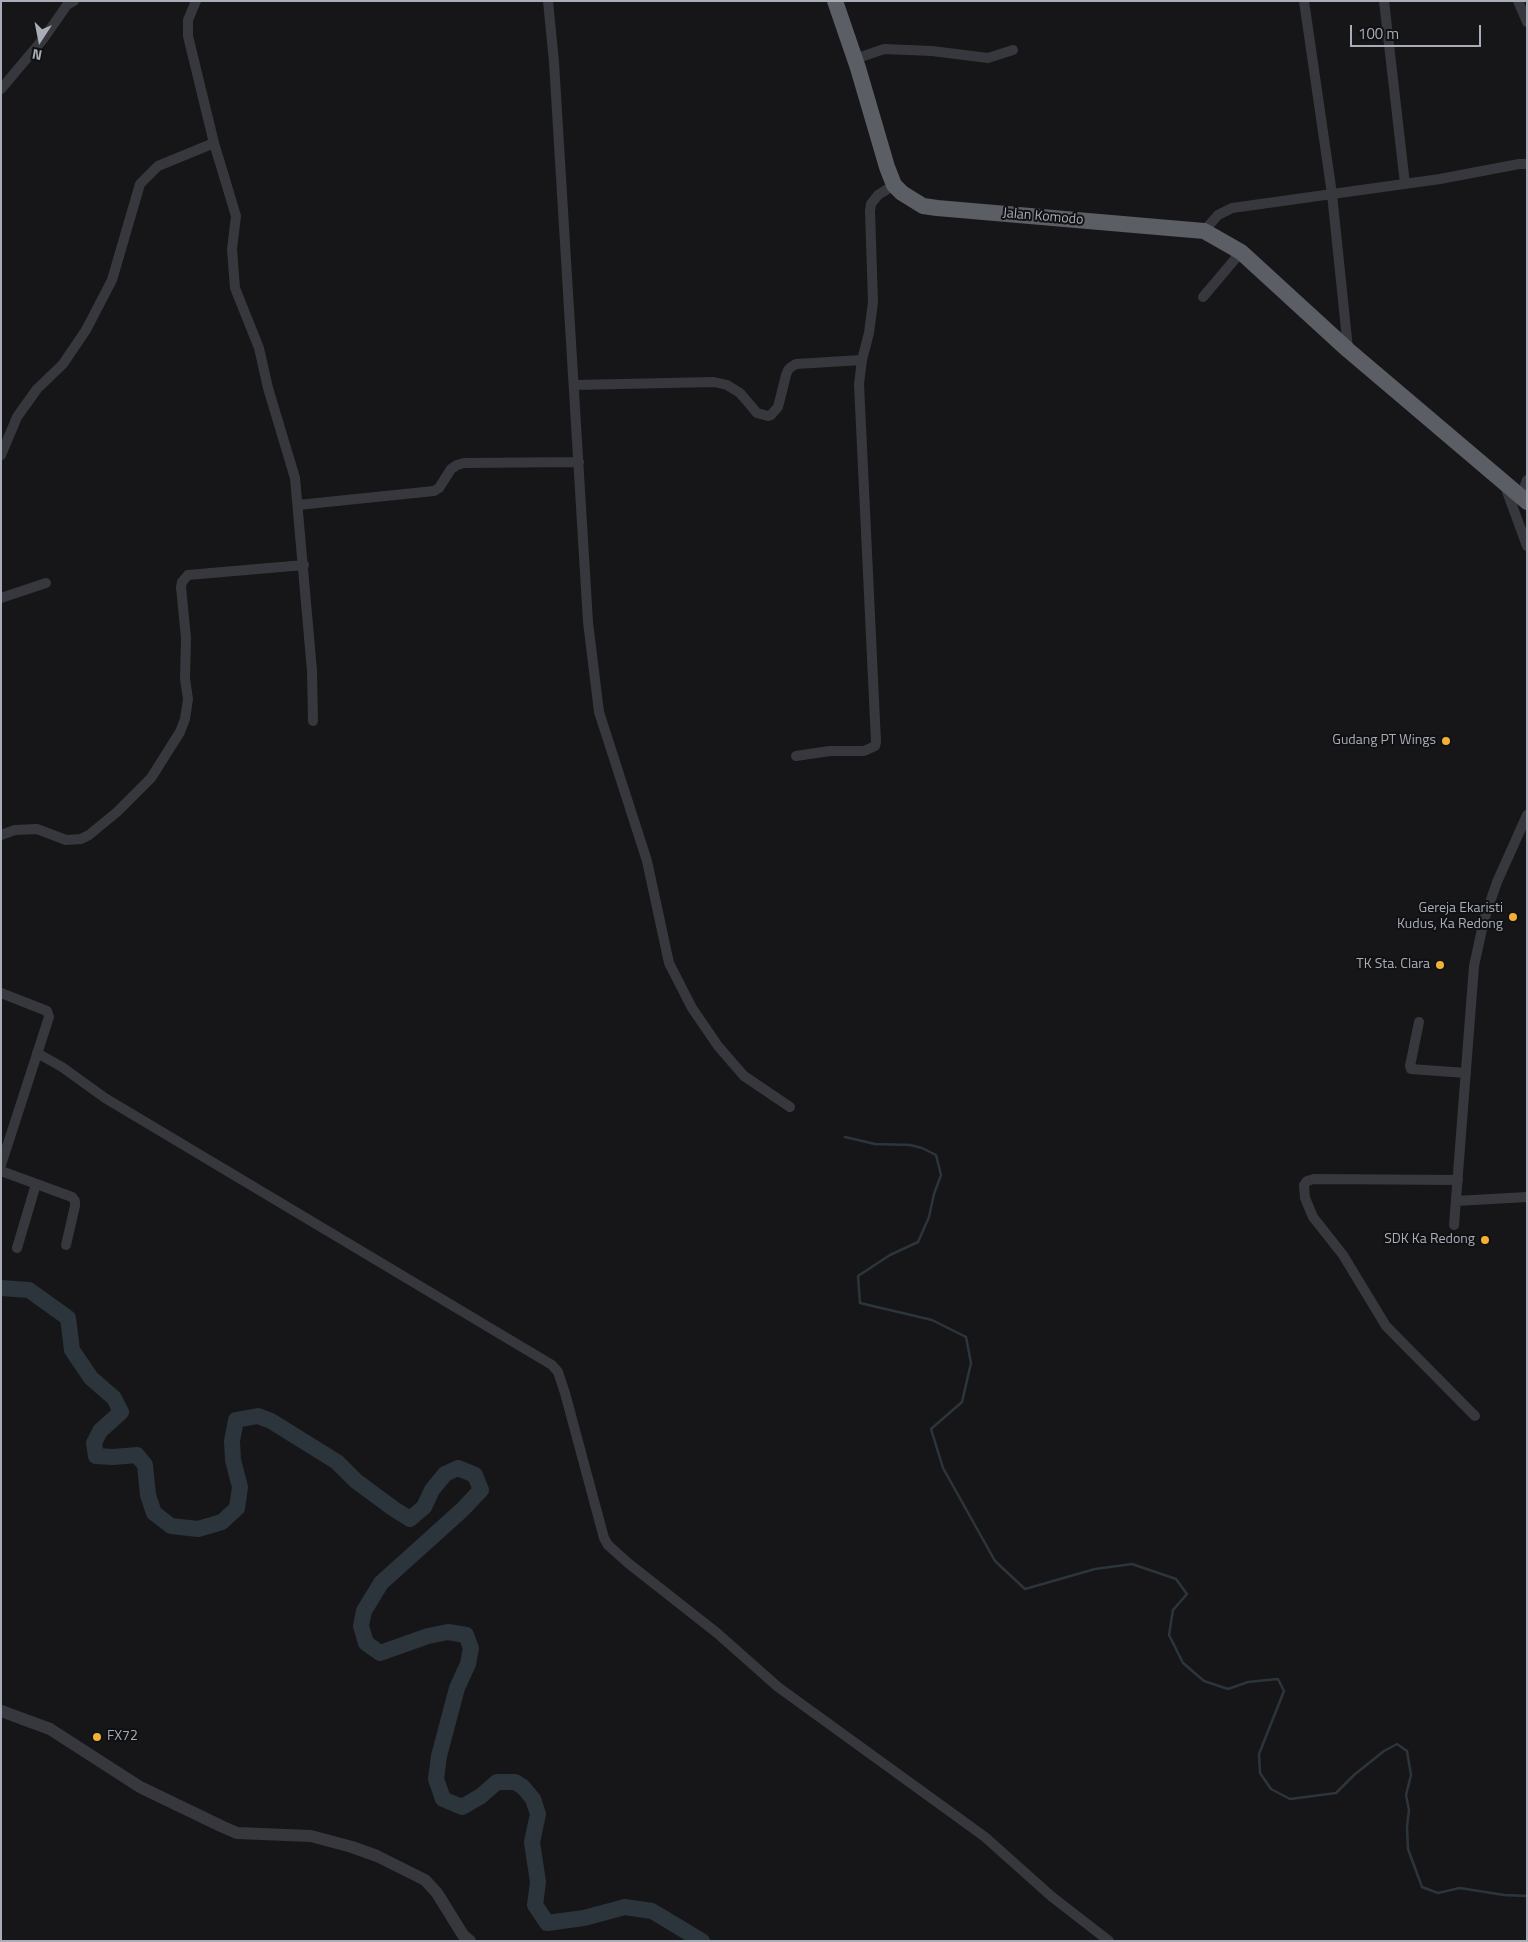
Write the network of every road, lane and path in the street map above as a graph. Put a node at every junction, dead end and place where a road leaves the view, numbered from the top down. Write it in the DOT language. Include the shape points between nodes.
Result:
graph roads {
  1 [pos="74,1"];
  2 [pos="196,1"];
  3 [pos="548,1"];
  4 [pos="835,1"];
  5 [pos="1304,1"];
  6 [pos="1384,1"];
  7 [pos="1518,1"];
  8 [pos="1527,22"];
  9 [pos="1013,50"];
  10 [pos="855,59"];
  11 [pos="1,89"];
  12 [pos="214,143"];
  13 [pos="1527,164"];
  14 [pos="1405,184"];
  15 [pos="894,185"];
  16 [pos="1332,194"];
  17 [pos="1204,231"];
  18 [pos="1241,252"];
  19 [pos="1203,297"];
  20 [pos="1348,350"];
  21 [pos="862,360"];
  22 [pos="574,385"];
  23 [pos="2,451"];
  24 [pos="579,462"];
  25 [pos="1527,480"];
  26 [pos="1504,484"];
  27 [pos="1524,499"];
  28 [pos="298,505"];
  29 [pos="1527,546"];
  30 [pos="304,565"];
  31 [pos="46,583"];
  32 [pos="1,598"];
  33 [pos="313,721"];
  34 [pos="796,756"];
  35 [pos="1527,815"];
  36 [pos="1,835"];
  37 [pos="1,993"];
  38 [pos="1419,1022"];
  39 [pos="36,1053"];
  40 [pos="1466,1073"];
  41 [pos="790,1107"];
  42 [pos="1,1165"];
  43 [pos="1,1171"];
  44 [pos="1458,1180"];
  45 [pos="36,1184"];
  46 [pos="1527,1196"];
  47 [pos="1456,1201"];
  48 [pos="1454,1225"];
  49 [pos="66,1245"];
  50 [pos="17,1248"];
  51 [pos="1475,1416"];
  52 [pos="1,1711"];
  53 [pos="470,1941"];
  54 [pos="1110,1941"];
  1 -- 11 [label="street" via="67,5"];
  2 -- 12 [label="street" via="188,20 188,36"];
  3 -- 22 [label="street"];
  4 -- 10 [label="highway"];
  5 -- 16 [label="street"];
  6 -- 14 [label="street"];
  7 -- 8 [label="street"];
  9 -- 10 [label="street" via="988,58 884,49"];
  10 -- 15 [label="highway"];
  12 -- 23 [label="street" via="158,166 140,184 112,280 86,330 63,364 37,389 17,417"];
  12 -- 28 [label="street" via="236,216 232,249 235,288 259,348 296,478"];
  13 -- 14 [label="street"];
  14 -- 16 [label="street"];
  15 -- 17 [label="highway, Jalan Komodo" via="923,206"];
  15 -- 21 [label="street" via="878,195 870,211 873,302"];
  16 -- 17 [label="street" via="1232,208 1218,215"];
  16 -- 20 [label="street"];
  17 -- 18 [label="highway, Jalan Komodo"];
  18 -- 19 [label="street"];
  18 -- 20 [label="highway, Jalan Komodo"];
  20 -- 26 [label="highway, Jalan Komodo"];
  21 -- 22 [label="street" via="791,367 778,408 771,416 757,413 740,393 714,382"];
  21 -- 34 [label="street" via="859,384 876,742 864,751"];
  22 -- 24 [label="street"];
  24 -- 28 [label="street" via="464,463 451,469 434,491"];
  24 -- 41 [label="street" via="588,622 599,712 647,861 668,963 692,1008 718,1046 744,1076"];
  25 -- 27 [label="street"];
  26 -- 27 [label="highway, Jalan Komodo"];
  26 -- 29 [label="street"];
  28 -- 30 [label="street"];
  30 -- 33 [label="street"];
  30 -- 36 [label="street" via="188,575 181,587 188,699 185,719 151,778 117,812 80,839 66,840 37,829 15,830"];
  31 -- 32 [label="street"];
  35 -- 40 [label="street" via="1484,920 1474,966"];
  37 -- 39 [label="street" via="49,1014"];
  38 -- 40 [label="street" via="1411,1069"];
  39 -- 42 [label="street"];
  39 -- 54 [label="street" via="105,1098 552,1365 565,1392 608,1545 778,1687 985,1837 1051,1896"];
  40 -- 44 [label="street"];
  43 -- 45 [label="street"];
  44 -- 47 [label="street"];
  44 -- 51 [label="street" via="1314,1179 1304,1184 1305,1198 1313,1217 1343,1255 1386,1326"];
  45 -- 49 [label="street" via="66,1194 75,1201"];
  45 -- 50 [label="street"];
  46 -- 47 [label="street"];
  47 -- 48 [label="street"];
  52 -- 53 [label="street" via="50,1728 140,1787 223,1827 237,1832 311,1836 377,1856 425,1880"];
}
